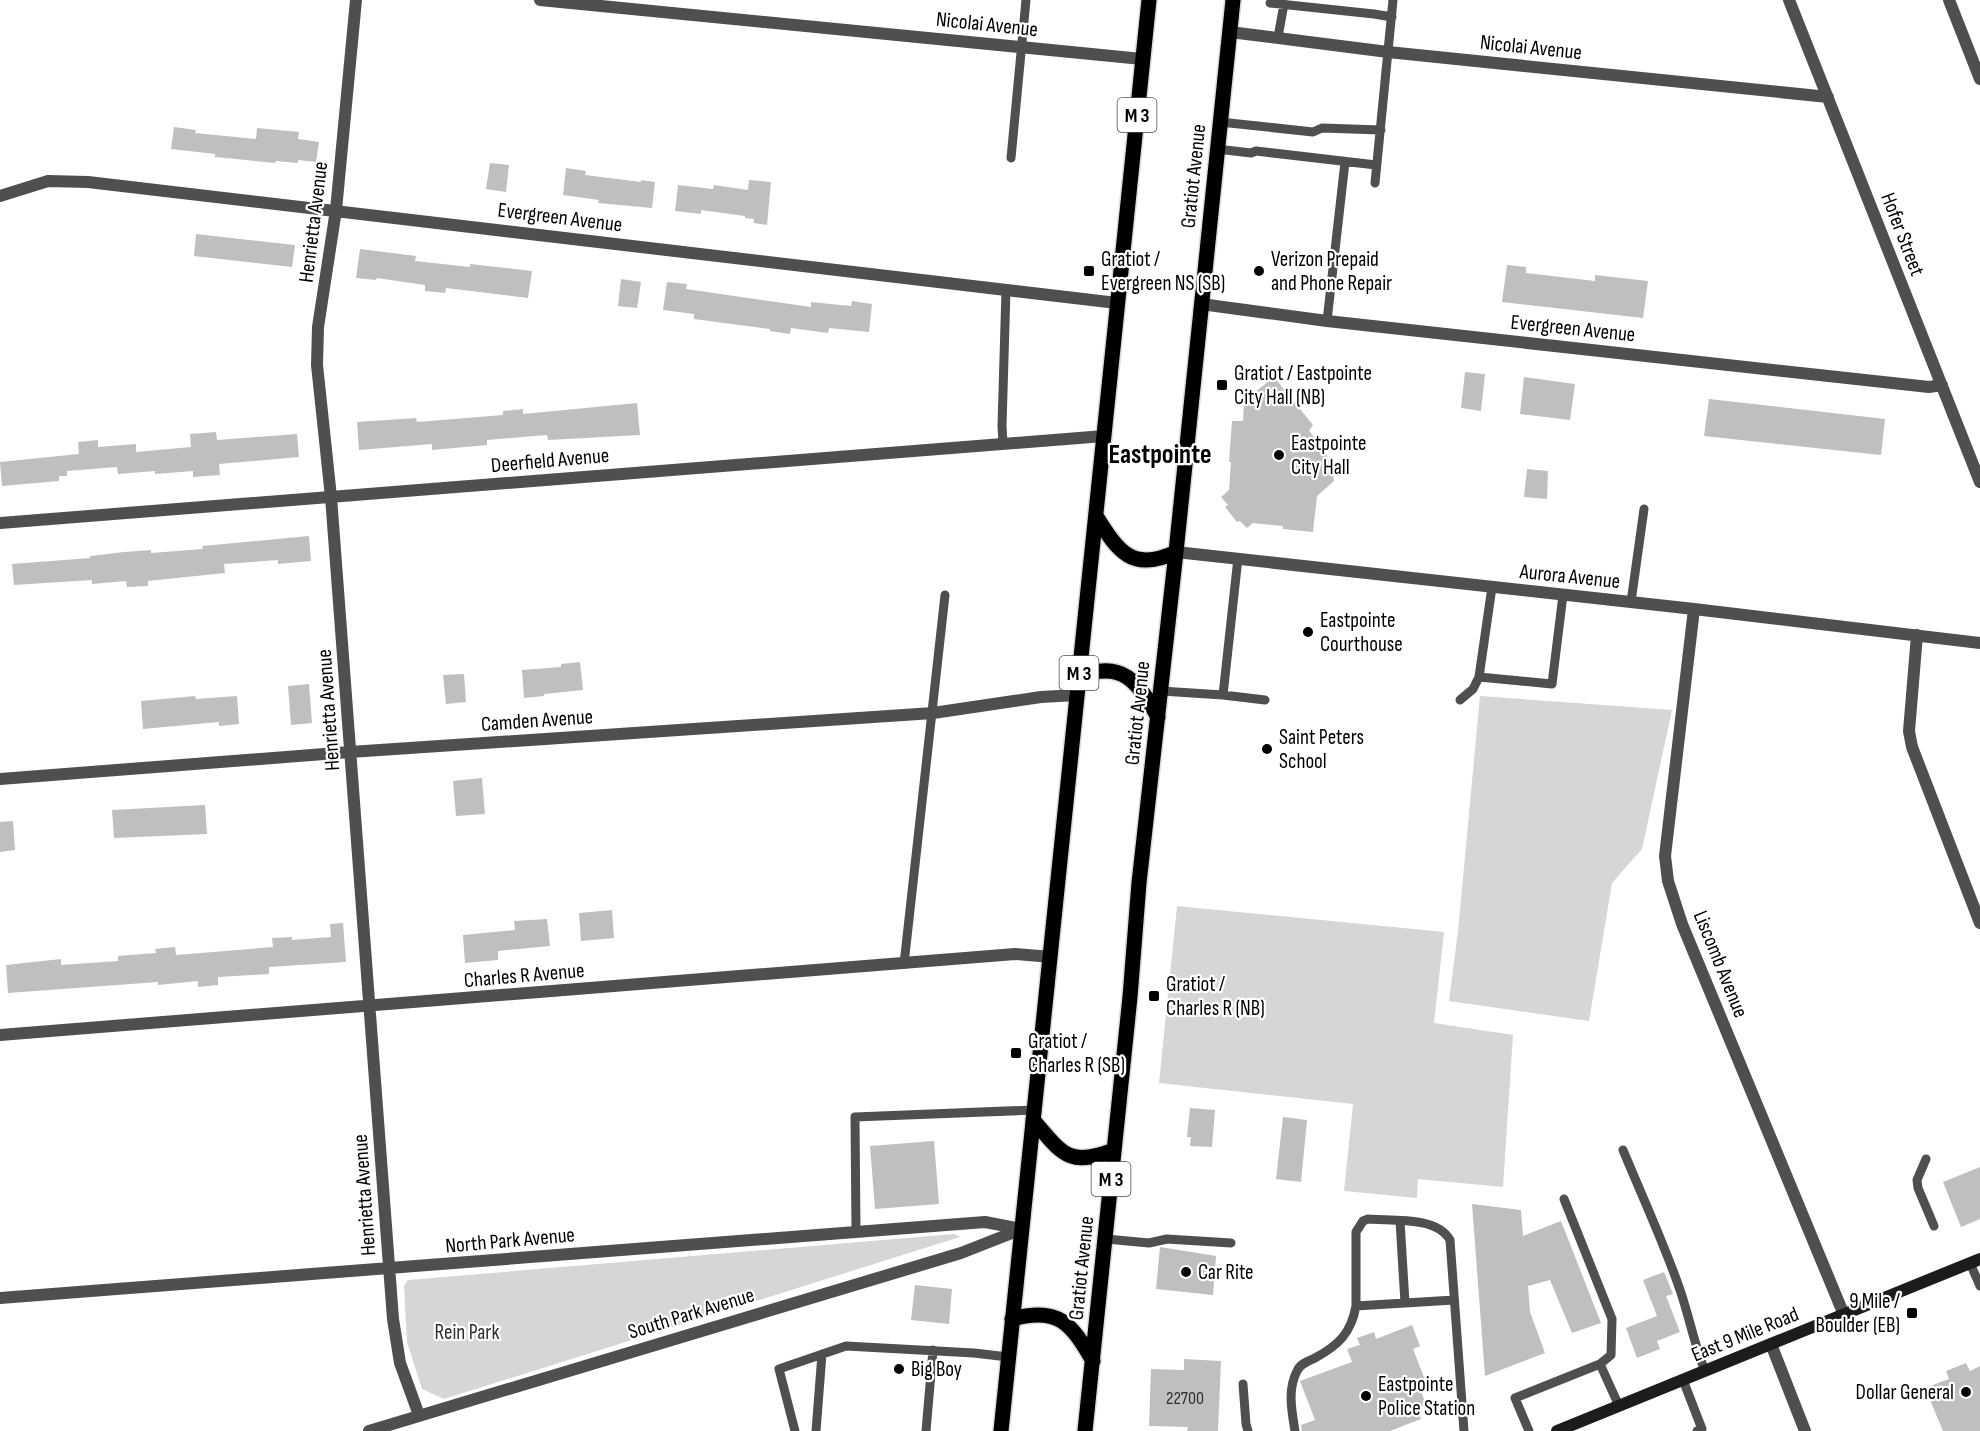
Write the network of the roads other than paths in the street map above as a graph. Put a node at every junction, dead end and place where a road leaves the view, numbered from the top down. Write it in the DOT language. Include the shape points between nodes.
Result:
graph roads {
  1 [pos="356,0"];
  2 [pos="540,0"];
  3 [pos="1026,0"];
  4 [pos="1149,0"];
  5 [pos="1233,0"];
  6 [pos="1393,0"];
  7 [pos="1789,0"];
  8 [pos="1949,0"];
  9 [pos="1270,3"];
  10 [pos="1284,4"];
  11 [pos="1392,17"];
  12 [pos="1230,32"];
  13 [pos="1278,37"];
  14 [pos="1021,46"];
  15 [pos="1388,52"];
  16 [pos="1142,59"];
  17 [pos="1980,79"];
  18 [pos="1828,97"];
  19 [pos="1220,122"];
  20 [pos="1381,130"];
  21 [pos="1217,149"];
  22 [pos="1011,158"];
  23 [pos="1346,162"];
  24 [pos="1376,165"];
  25 [pos="1375,183"];
  26 [pos="0,196"];
  27 [pos="336,210"];
  28 [pos="1006,290"];
  29 [pos="1117,303"];
  30 [pos="1201,304"];
  31 [pos="1327,321"];
  32 [pos="1942,385"];
  33 [pos="1104,436"];
  34 [pos="1003,443"];
  35 [pos="1980,482"];
  36 [pos="331,497"];
  37 [pos="1644,509"];
  38 [pos="1096,516"];
  39 [pos="0,523"];
  40 [pos="1176,552"];
  41 [pos="1238,558"];
  42 [pos="1492,587"];
  43 [pos="945,595"];
  44 [pos="1563,595"];
  45 [pos="1631,602"];
  46 [pos="1694,609"];
  47 [pos="1917,635"];
  48 [pos="1980,643"];
  49 [pos="1479,676"];
  50 [pos="1079,677"];
  51 [pos="1161,691"];
  52 [pos="1077,695"];
  53 [pos="1224,695"];
  54 [pos="1264,700"];
  55 [pos="1460,700"];
  56 [pos="933,713"];
  57 [pos="1158,717"];
  58 [pos="350,752"];
  59 [pos="0,779"];
  60 [pos="1980,923"];
  61 [pos="1051,957"];
  62 [pos="904,964"];
  63 [pos="370,1007"];
  64 [pos="0,1035"];
  65 [pos="1034,1115"];
  66 [pos="1114,1150"];
  67 [pos="1623,1150"];
  68 [pos="1926,1159"];
  69 [pos="1564,1199"];
  70 [pos="1400,1221"];
  71 [pos="1934,1226"];
  72 [pos="1022,1229"];
  73 [pos="856,1232"];
  74 [pos="1106,1239"];
  75 [pos="1231,1243"];
  76 [pos="1975,1261"];
  77 [pos="389,1269"];
  78 [pos="1980,1286"];
  79 [pos="0,1298"];
  80 [pos="1454,1300"];
  81 [pos="1406,1303"];
  82 [pos="1356,1306"];
  83 [pos="1844,1315"];
  84 [pos="1012,1319"];
  85 [pos="1770,1344"];
  86 [pos="933,1350"];
  87 [pos="822,1354"];
  88 [pos="1008,1357"];
  89 [pos="1093,1361"];
  90 [pos="1600,1364"];
  91 [pos="1705,1371"];
  92 [pos="1683,1380"];
  93 [pos="1244,1384"];
  94 [pos="1618,1406"];
  95 [pos="419,1415"];
  96 [pos="1579,1427"];
  97 [pos="369,1431"];
  98 [pos="795,1431"];
  99 [pos="816,1431"];
  100 [pos="926,1431"];
  101 [pos="1001,1431"];
  102 [pos="1085,1431"];
  103 [pos="1248,1431"];
  104 [pos="1294,1431"];
  105 [pos="1464,1431"];
  106 [pos="1529,1431"];
  107 [pos="1557,1431"];
  108 [pos="1697,1431"];
  109 [pos="1805,1431"];
  1 -- 27 [label="street, Henrietta Avenue"];
  2 -- 14 [label="street, Nicolai Avenue"];
  3 -- 14 [label="lane"];
  4 -- 16 [label="main road, M 3"];
  5 -- 12 [label="main road, Gratiot Avenue / M 3"];
  6 -- 11 [label="lane"];
  7 -- 18 [label="street, Hofer Street"];
  8 -- 17 [label="street"];
  9 -- 10 [label="lane"];
  10 -- 11 [label="lane"];
  10 -- 13 [label="lane"];
  11 -- 15 [label="lane"];
  12 -- 13 [label="street, Nicolai Avenue"];
  12 -- 19 [label="main road, Gratiot Avenue / M 3"];
  13 -- 15 [label="street, Nicolai Avenue"];
  14 -- 16 [label="street, Nicolai Avenue"];
  14 -- 22 [label="lane"];
  15 -- 18 [label="street, Nicolai Avenue"];
  15 -- 20 [label="lane"];
  16 -- 29 [label="main road, M 3"];
  18 -- 32 [label="street, Hofer Street"];
  19 -- 20 [label="lane" via="1313,132 1322,128"];
  19 -- 21 [label="main road, Gratiot Avenue / M 3"];
  20 -- 24 [label="lane"];
  21 -- 23 [label="lane"];
  21 -- 30 [label="main road, Gratiot Avenue / M 3"];
  23 -- 24 [label="lane"];
  23 -- 31 [label="lane"];
  24 -- 25 [label="lane"];
  26 -- 27 [label="street, Evergreen Avenue" via="48,181 78,182"];
  27 -- 28 [label="street, Evergreen Avenue"];
  27 -- 36 [label="street, Henrietta Avenue" via="318,327 317,365"];
  28 -- 29 [label="street, Evergreen Avenue"];
  28 -- 34 [label="lane"];
  29 -- 33 [label="main road, M 3"];
  30 -- 31 [label="street, Evergreen Avenue"];
  30 -- 40 [label="main road, Gratiot Avenue / M 3"];
  31 -- 32 [label="street, Evergreen Avenue" via="1929,387"];
  32 -- 35 [label="street, Hofer Street"];
  33 -- 34 [label="street, Deerfield Avenue"];
  33 -- 38 [label="main road, M 3"];
  34 -- 36 [label="street, Deerfield Avenue"];
  36 -- 39 [label="street, Deerfield Avenue"];
  36 -- 58 [label="street, Henrietta Avenue"];
  37 -- 45 [label="lane"];
  38 -- 40 [label="main road" via="1118,547 1135,558 1155,560"];
  38 -- 50 [label="main road, M 3"];
  40 -- 41 [label="street, Aurora Avenue"];
  40 -- 51 [label="main road, Gratiot Avenue / M 3"];
  41 -- 42 [label="street, Aurora Avenue"];
  41 -- 53 [label="lane"];
  42 -- 44 [label="street, Aurora Avenue"];
  42 -- 49 [label="lane"];
  43 -- 56 [label="lane"];
  44 -- 45 [label="street, Aurora Avenue"];
  44 -- 49 [label="lane" via="1552,684"];
  45 -- 46 [label="street, Aurora Avenue"];
  46 -- 47 [label="street, Aurora Avenue"];
  46 -- 83 [label="street, Liscomb Avenue" via="1665,856 1668,881 1682,924"];
  47 -- 48 [label="street, Aurora Avenue"];
  47 -- 60 [label="street" via="1912,747"];
  49 -- 55 [label="lane"];
  50 -- 52 [label="main road, M 3"];
  50 -- 57 [label="main road" via="1102,670 1121,673 1143,693"];
  51 -- 53 [label="lane"];
  51 -- 57 [label="main road, Gratiot Avenue / M 3"];
  52 -- 56 [label="street, Camden Avenue" via="1041,696"];
  52 -- 61 [label="main road, M 3"];
  53 -- 54 [label="lane"];
  56 -- 58 [label="street, Camden Avenue"];
  56 -- 62 [label="lane"];
  57 -- 66 [label="main road, Gratiot Avenue / M 3"];
  58 -- 59 [label="street, Camden Avenue"];
  58 -- 63 [label="street, Henrietta Avenue"];
  61 -- 62 [label="street, Charles R Avenue" via="1015,954"];
  61 -- 65 [label="main road, M 3"];
  62 -- 63 [label="street, Charles R Avenue"];
  63 -- 64 [label="street, Charles R Avenue"];
  63 -- 77 [label="street, Henrietta Avenue"];
  65 -- 66 [label="main road" via="1059,1148 1077,1158"];
  65 -- 72 [label="main road, M 3"];
  65 -- 73 [label="lane" via="855,1117"];
  66 -- 74 [label="main road, Gratiot Avenue / M 3"];
  67 -- 91 [label="lane" via="1678,1285"];
  68 -- 71 [label="lane" via="1917,1180"];
  69 -- 90 [label="lane" via="1612,1319 1611,1355"];
  70 -- 80 [label="lane" via="1426,1223 1446,1233 1450,1240"];
  70 -- 81 [label="lane"];
  70 -- 82 [label="lane" via="1368,1219 1359,1226"];
  72 -- 73 [label="street, North Park Avenue" via="985,1222"];
  72 -- 84 [label="main road, M 3"];
  72 -- 95 [label="street, South Park Avenue" via="961,1253"];
  73 -- 77 [label="street, North Park Avenue"];
  74 -- 75 [label="lane"];
  74 -- 89 [label="main road, Gratiot Avenue / M 3"];
  76 -- 78 [label="lane"];
  76 -- 83 [label="main road, East 9 Mile Road"];
  77 -- 79 [label="street, North Park Avenue"];
  77 -- 95 [label="street, Henrietta Avenue" via="400,1363"];
  80 -- 81 [label="lane"];
  80 -- 105 [label="lane"];
  81 -- 82 [label="lane"];
  82 -- 104 [label="lane" via="1342,1339 1297,1370 1291,1398"];
  83 -- 85 [label="main road, East 9 Mile Road"];
  84 -- 88 [label="main road, M 3"];
  84 -- 89 [label="main road" via="1035,1314 1059,1319 1079,1337"];
  85 -- 91 [label="main road, East 9 Mile Road"];
  85 -- 109 [label="street"];
  86 -- 87 [label="lane" via="846,1346"];
  86 -- 88 [label="lane"];
  86 -- 100 [label="lane"];
  87 -- 98 [label="lane" via="779,1369"];
  87 -- 99 [label="lane"];
  88 -- 101 [label="main road, M 3"];
  89 -- 102 [label="main road, Gratiot Avenue / M 3"];
  90 -- 94 [label="lane"];
  90 -- 106 [label="lane" via="1515,1398"];
  91 -- 92 [label="main road, East 9 Mile Road"];
  92 -- 94 [label="main road, East 9 Mile Road"];
  92 -- 108 [label="lane" via="1702,1429"];
  93 -- 103 [label="lane"];
  94 -- 96 [label="main road, East 9 Mile Road"];
  95 -- 97 [label="street, South Park Avenue"];
  96 -- 107 [label="main road, East 9 Mile Road"];
}
